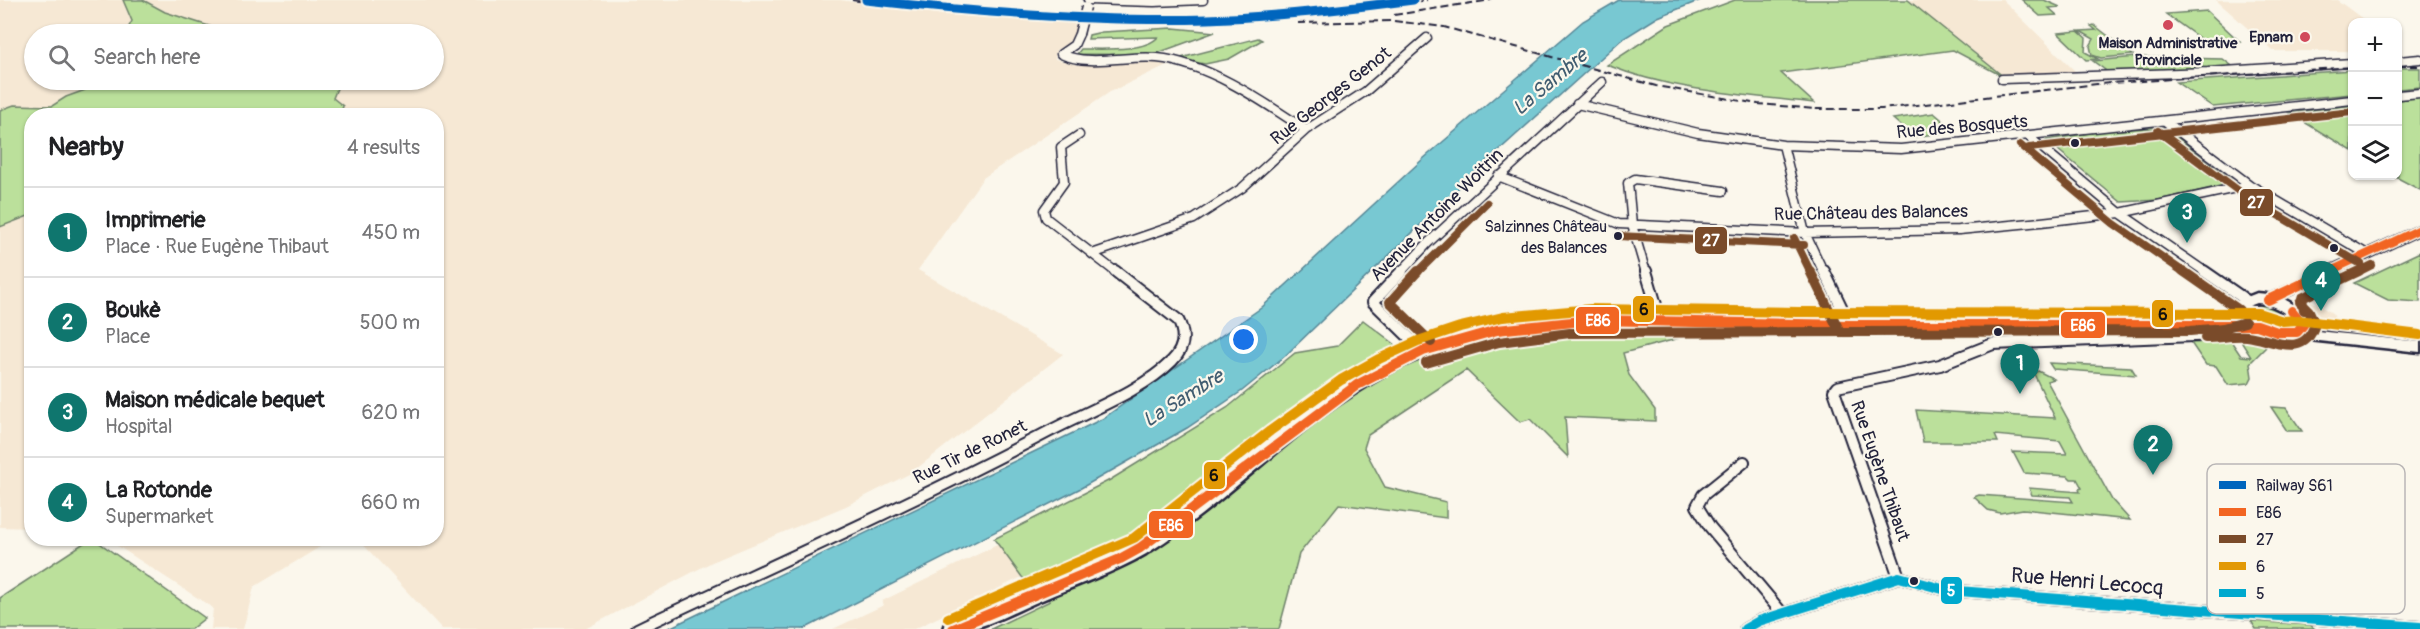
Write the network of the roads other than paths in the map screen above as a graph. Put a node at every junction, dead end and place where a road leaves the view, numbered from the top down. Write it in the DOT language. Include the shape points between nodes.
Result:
graph roads {
  1 [pos="1203,0"];
  2 [pos="1087,2"];
  3 [pos="1427,38"];
  4 [pos="2420,59"];
  5 [pos="2402,61"];
  6 [pos="2348,63"];
  7 [pos="2002,79"];
  8 [pos="1602,82"];
  9 [pos="2420,93"];
  10 [pos="2402,95"];
  11 [pos="2348,100"];
  12 [pos="1577,104"];
  13 [pos="2165,122"];
  14 [pos="1306,130"];
  15 [pos="1079,135"];
  16 [pos="2028,136"];
  17 [pos="1783,145"];
  18 [pos="1498,176"];
  19 [pos="2250,185"];
  20 [pos="1723,191"];
  21 [pos="2120,213"];
  22 [pos="1632,225"];
  23 [pos="2420,229"];
  24 [pos="1805,233"];
  25 [pos="1092,254"];
  26 [pos="2367,254"];
  27 [pos="2293,289"];
  28 [pos="2268,300"];
  29 [pos="2244,305"];
  30 [pos="2297,321"];
  31 [pos="1661,322"];
  32 [pos="1849,323"];
  33 [pos="2257,325"];
  34 [pos="2234,326"];
  35 [pos="2420,346"];
  36 [pos="1424,351"];
  37 [pos="1744,462"];
  38 [pos="1899,577"];
  39 [pos="2207,611"];
  40 [pos="1782,613"];
  41 [pos="2243,614"];
  42 [pos="2420,627"];
  43 [pos="637,629"];
  44 [pos="953,629"];
  45 [pos="1745,629"];
  1 -- 2 [label="street"];
  2 -- 14 [label="street, bridge" via="1077,42 1061,54 1064,57 1170,60 1225,83"];
  3 -- 14 [label="street, Rue Georges Genot" via="1366,91"];
  4 -- 5 [label="street"];
  6 -- 7 [label="street"];
  8 -- 12 [label="street, Avenue Antoine Woitrin"];
  9 -- 10 [label="street"];
  11 -- 13 [label="street, Rue des Bosquets"];
  12 -- 17 [label="street, Rue des Bosquets" via="1698,133"];
  12 -- 18 [label="street, Avenue Antoine Woitrin"];
  13 -- 16 [label="street, Rue des Bosquets"];
  13 -- 19 [label="street"];
  14 -- 25 [label="street, Rue Georges Genot" via="1242,188 1194,219"];
  15 -- 25 [label="street, Rue Tir de Ronet" via="1061,147 1064,182 1044,214"];
  16 -- 17 [label="street, Rue des Bosquets" via="1901,149"];
  16 -- 21 [label="street"];
  17 -- 24 [label="street"];
  18 -- 22 [label="street, Rue Château des Balances" via="1619,224"];
  18 -- 36 [label="street, Avenue Antoine Woitrin" via="1373,302"];
  19 -- 21 [label="street, Rue Château des Balances"];
  19 -- 26 [label="street"];
  20 -- 22 [label="street" via="1635,179 1628,183"];
  21 -- 24 [label="street, Rue Château des Balances" via="1959,230"];
  21 -- 29 [label="street"];
  22 -- 24 [label="street, Rue Château des Balances"];
  22 -- 31 [label="street"];
  23 -- 26 [label="main road"];
  24 -- 32 [label="street"];
  25 -- 43 [label="street, Rue Tir de Ronet" via="1178,320 1184,342 1171,362 1019,448"];
  26 -- 27 [label="main road"];
  27 -- 28 [label="main road"];
  27 -- 30 [label="main road" via="2290,295"];
  28 -- 29 [label="main road"];
  28 -- 30 [label="main road"];
  29 -- 32 [label="main road" via="2221,316 2198,319"];
  29 -- 33 [label="main road"];
  30 -- 33 [label="main road" via="2282,333"];
  30 -- 35 [label="main road" via="2315,336"];
  31 -- 32 [label="main road"];
  31 -- 36 [label="main road" via="1591,320 1526,325"];
  32 -- 34 [label="main road"];
  33 -- 34 [label="main road"];
  34 -- 38 [label="street, Rue Eugène Thibaut" via="2219,335 1993,344 1940,365 1837,387 1834,392"];
  36 -- 44 [label="main road" via="1341,396 1140,548"];
  37 -- 40 [label="street" via="1703,495 1697,506"];
  38 -- 39 [label="street, Rue Henri Lecocq" via="1946,590"];
  38 -- 40 [label="street"];
  40 -- 45 [label="street"];
  41 -- 42 [label="street, Rue Henri Lecocq"];
}
